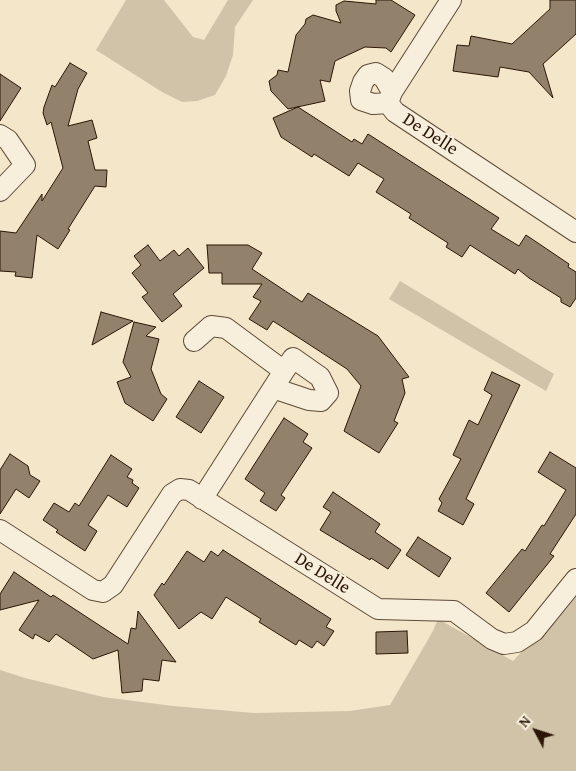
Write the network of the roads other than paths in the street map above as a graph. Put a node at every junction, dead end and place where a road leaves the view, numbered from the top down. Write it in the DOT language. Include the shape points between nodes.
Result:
graph roads {
  1 [pos="451,0"];
  2 [pos="0,135"];
  3 [pos="0,191"];
  4 [pos="576,232"];
  5 [pos="194,341"];
  6 [pos="202,499"];
  7 [pos="0,530"];
  8 [pos="576,579"];
  1 -- 4 [label="street, De Delle" via="390,98 395,112"];
  2 -- 3 [label="street" via="8,140 25,165"];
  5 -- 6 [label="street" via="211,326 226,328 279,380"];
  6 -- 7 [label="street, De Delle" via="189,490 180,489 172,494 113,585 103,592 93,590"];
  6 -- 8 [label="street, De Delle" via="378,610 454,611 504,644 517,642 534,631"];
}
